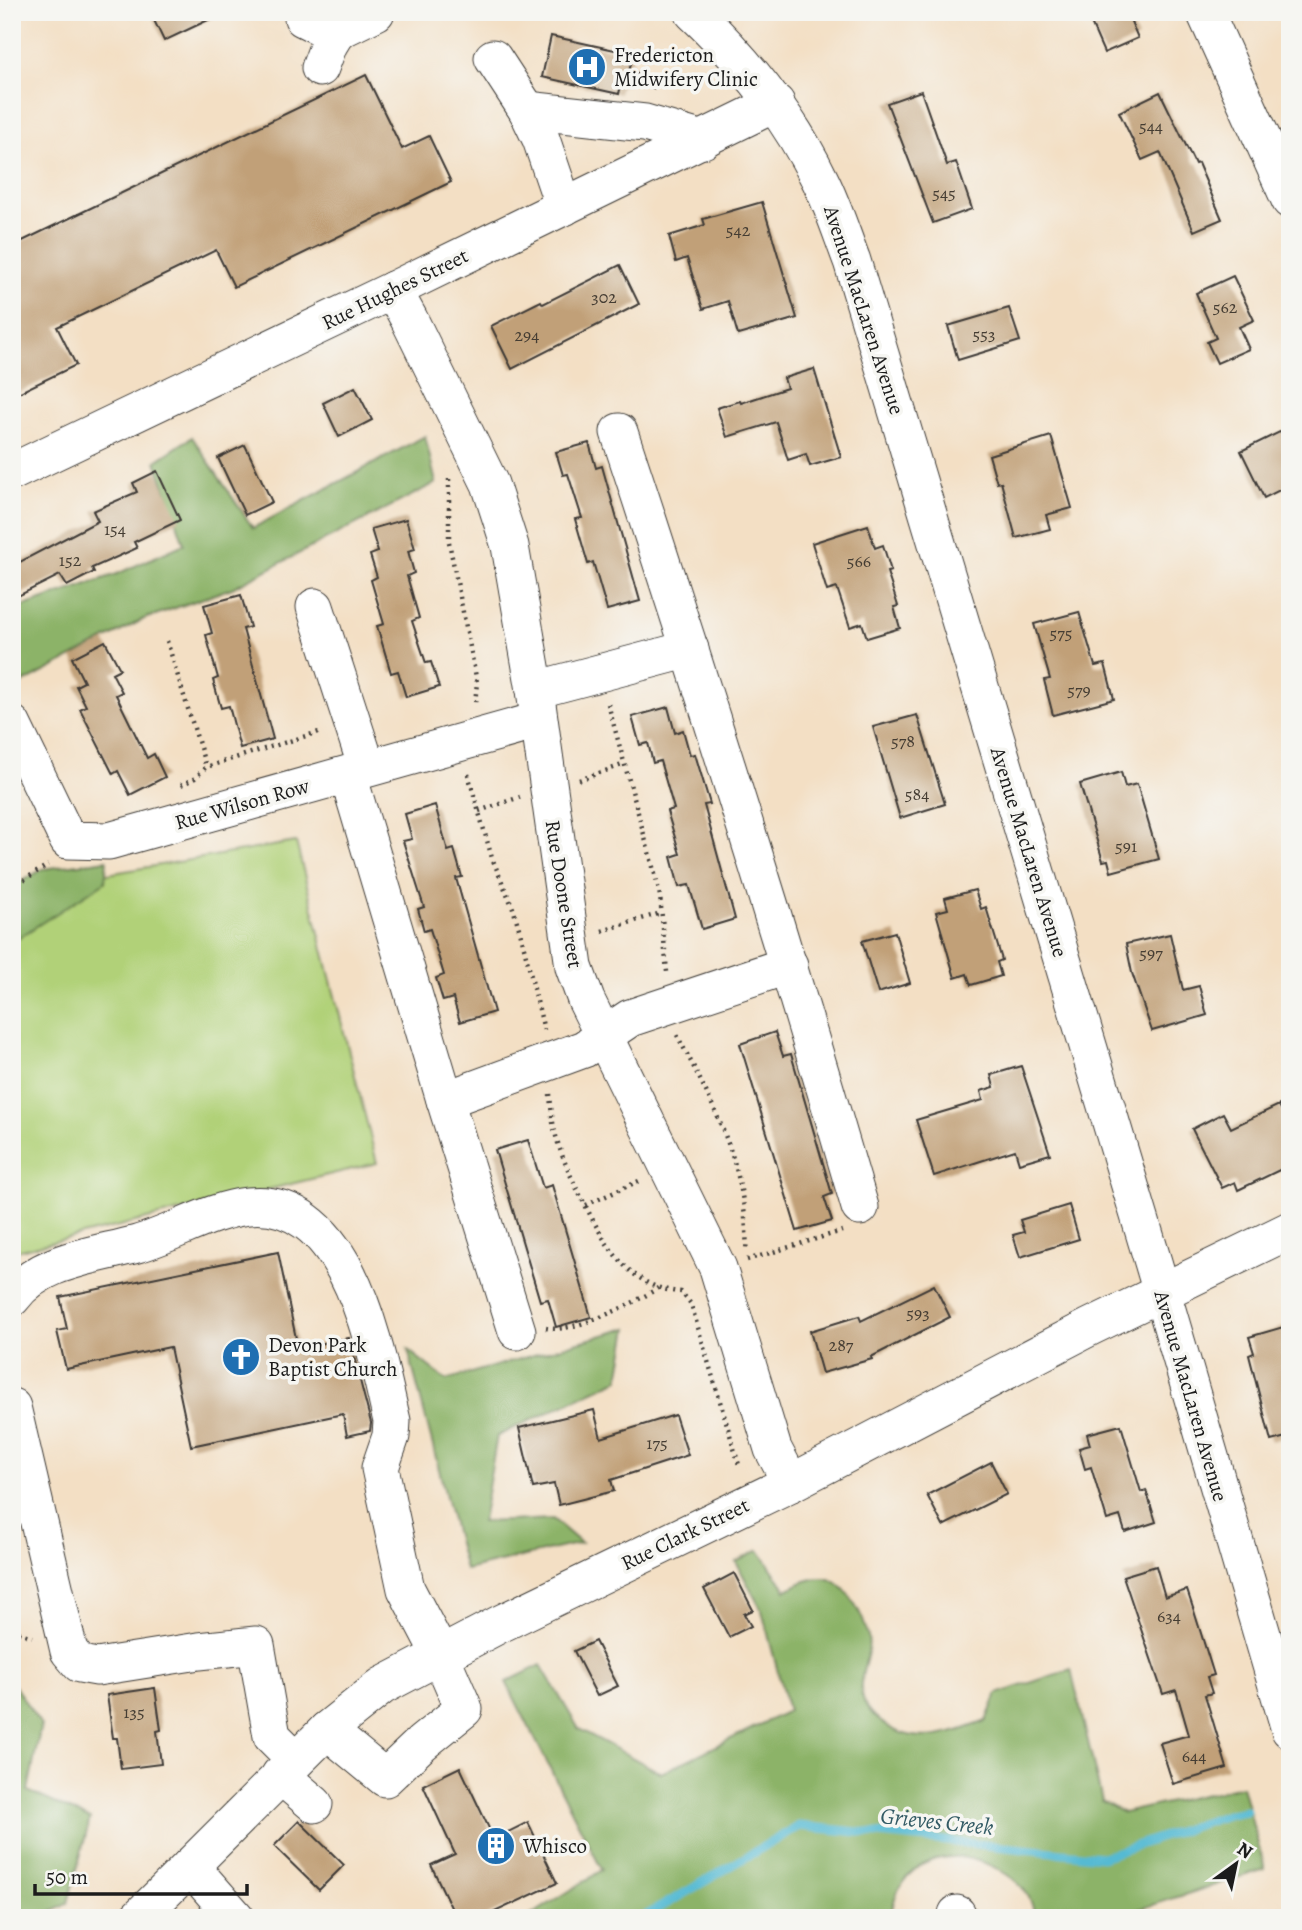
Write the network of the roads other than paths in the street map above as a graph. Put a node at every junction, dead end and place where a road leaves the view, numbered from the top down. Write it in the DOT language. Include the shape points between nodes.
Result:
graph roads {
  1 [pos="305,12"];
  2 [pos="376,12"];
  3 [pos="693,12"];
  4 [pos="1205,12"];
  5 [pos="337,31"];
  6 [pos="493,58"];
  7 [pos="320,68"];
  8 [pos="775,103"];
  9 [pos="527,110"];
  10 [pos="703,140"];
  11 [pos="1290,200"];
  12 [pos="564,208"];
  13 [pos="393,290"];
  14 [pos="619,432"];
  15 [pos="12,472"];
  16 [pos="315,607"];
  17 [pos="691,649"];
  18 [pos="536,706"];
  19 [pos="12,724"];
  20 [pos="358,771"];
  21 [pos="789,965"];
  22 [pos="604,1035"];
  23 [pos="445,1100"];
  24 [pos="860,1207"];
  25 [pos="1290,1230"];
  26 [pos="1160,1292"];
  27 [pos="12,1298"];
  28 [pos="517,1331"];
  29 [pos="12,1407"];
  30 [pos="791,1483"];
  31 [pos="440,1654"];
  32 [pos="327,1730"];
  33 [pos="1290,1730"];
  34 [pos="288,1768"];
  35 [pos="314,1804"];
  36 [pos="190,1866"];
  37 [pos="138,1918"];
  38 [pos="236,1918"];
  1 -- 5 [label="street" via="303,18"];
  2 -- 5 [label="street"];
  3 -- 8 [label="street, Avenue MacLaren Avenue" via="730,47"];
  4 -- 11 [label="street"];
  5 -- 7 [label="street"];
  6 -- 9 [label="street"];
  8 -- 10 [label="street, Rue Hughes Street"];
  8 -- 26 [label="street, Avenue MacLaren Avenue" via="821,181 852,261"];
  9 -- 10 [label="street" via="645,123"];
  9 -- 12 [label="street"];
  10 -- 12 [label="street, Rue Hughes Street"];
  12 -- 13 [label="street, Rue Hughes Street"];
  13 -- 15 [label="street, Rue Hughes Street"];
  13 -- 18 [label="street, Rue Doone Street" via="490,484 510,546"];
  14 -- 17 [label="street"];
  16 -- 20 [label="street"];
  17 -- 18 [label="street, Rue Wilson Row"];
  17 -- 21 [label="street"];
  18 -- 20 [label="street, Rue Wilson Row"];
  18 -- 22 [label="street, Rue Doone Street" via="562,784 574,967"];
  19 -- 20 [label="street, Rue Wilson Row" via="68,840 109,841"];
  20 -- 23 [label="street"];
  21 -- 22 [label="street" via="630,1018"];
  21 -- 24 [label="street"];
  22 -- 23 [label="street" via="584,1049"];
  22 -- 30 [label="street, Rue Doone Street" via="719,1268 773,1449"];
  23 -- 28 [label="street"];
  25 -- 26 [label="street, Rue Clark Street"];
  26 -- 30 [label="street, Rue Clark Street"];
  26 -- 33 [label="street, Avenue MacLaren Avenue"];
  27 -- 31 [label="street" via="36,1274 52,1267 247,1206 270,1206 310,1224 341,1264 369,1325 392,1421 380,1468 406,1589"];
  29 -- 34 [label="street" via="69,1651 79,1664 97,1667 256,1645 272,1736"];
  30 -- 31 [label="street, Rue Clark Street"];
  31 -- 32 [label="street, Rue Clark Street" via="382,1686"];
  31 -- 32 [label="street" via="464,1709 385,1778"];
  32 -- 34 [label="street, Rue Clark Street"];
  34 -- 35 [label="street"];
  34 -- 36 [label="street, Rue Clark Street"];
  36 -- 37 [label="street, Rue Clark Street"];
  36 -- 38 [label="street"];
}
